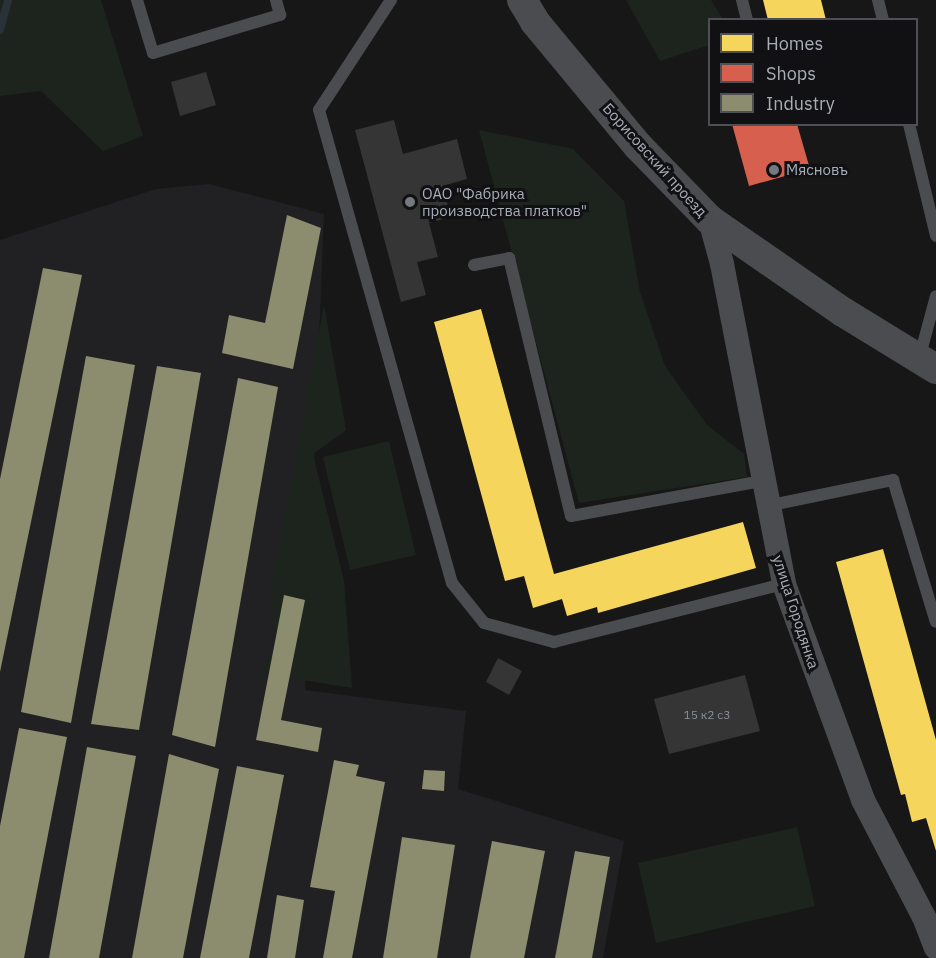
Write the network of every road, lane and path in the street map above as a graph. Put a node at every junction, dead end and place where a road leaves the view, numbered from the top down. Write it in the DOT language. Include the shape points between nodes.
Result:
graph roads {
  1 [pos="137,0"];
  2 [pos="276,0"];
  3 [pos="391,0"];
  4 [pos="522,0"];
  5 [pos="742,0"];
  6 [pos="878,0"];
  7 [pos="746,18"];
  8 [pos="882,18"];
  9 [pos="909,126"];
  10 [pos="710,220"];
  11 [pos="936,236"];
  12 [pos="474,265"];
  13 [pos="936,296"];
  14 [pos="928,364"];
  15 [pos="762,482"];
  16 [pos="766,506"];
  17 [pos="784,584"];
  18 [pos="936,622"];
  19 [pos="932,917"];
  20 [pos="936,948"];
  1 -- 2 [label="lane" via="153,53 280,15"];
  3 -- 17 [label="lane" via="319,110 452,583 484,623 555,642"];
  4 -- 10 [label="street, Борисовский проезд" via="535,22 638,146"];
  5 -- 7 [label="lane"];
  6 -- 8 [label="lane"];
  9 -- 11 [label="lane"];
  10 -- 14 [label="street, Борисовский проезд"];
  10 -- 15 [label="street, улица Городянка" via="722,264"];
  12 -- 15 [label="lane" via="509,258 571,516"];
  13 -- 14 [label="lane"];
  15 -- 16 [label="street, улица Городянка"];
  16 -- 17 [label="street, улица Городянка"];
  16 -- 18 [label="lane" via="893,480"];
  17 -- 19 [label="street, улица Городянка" via="863,800"];
  19 -- 20 [label="street, улица Городянка"];
}
